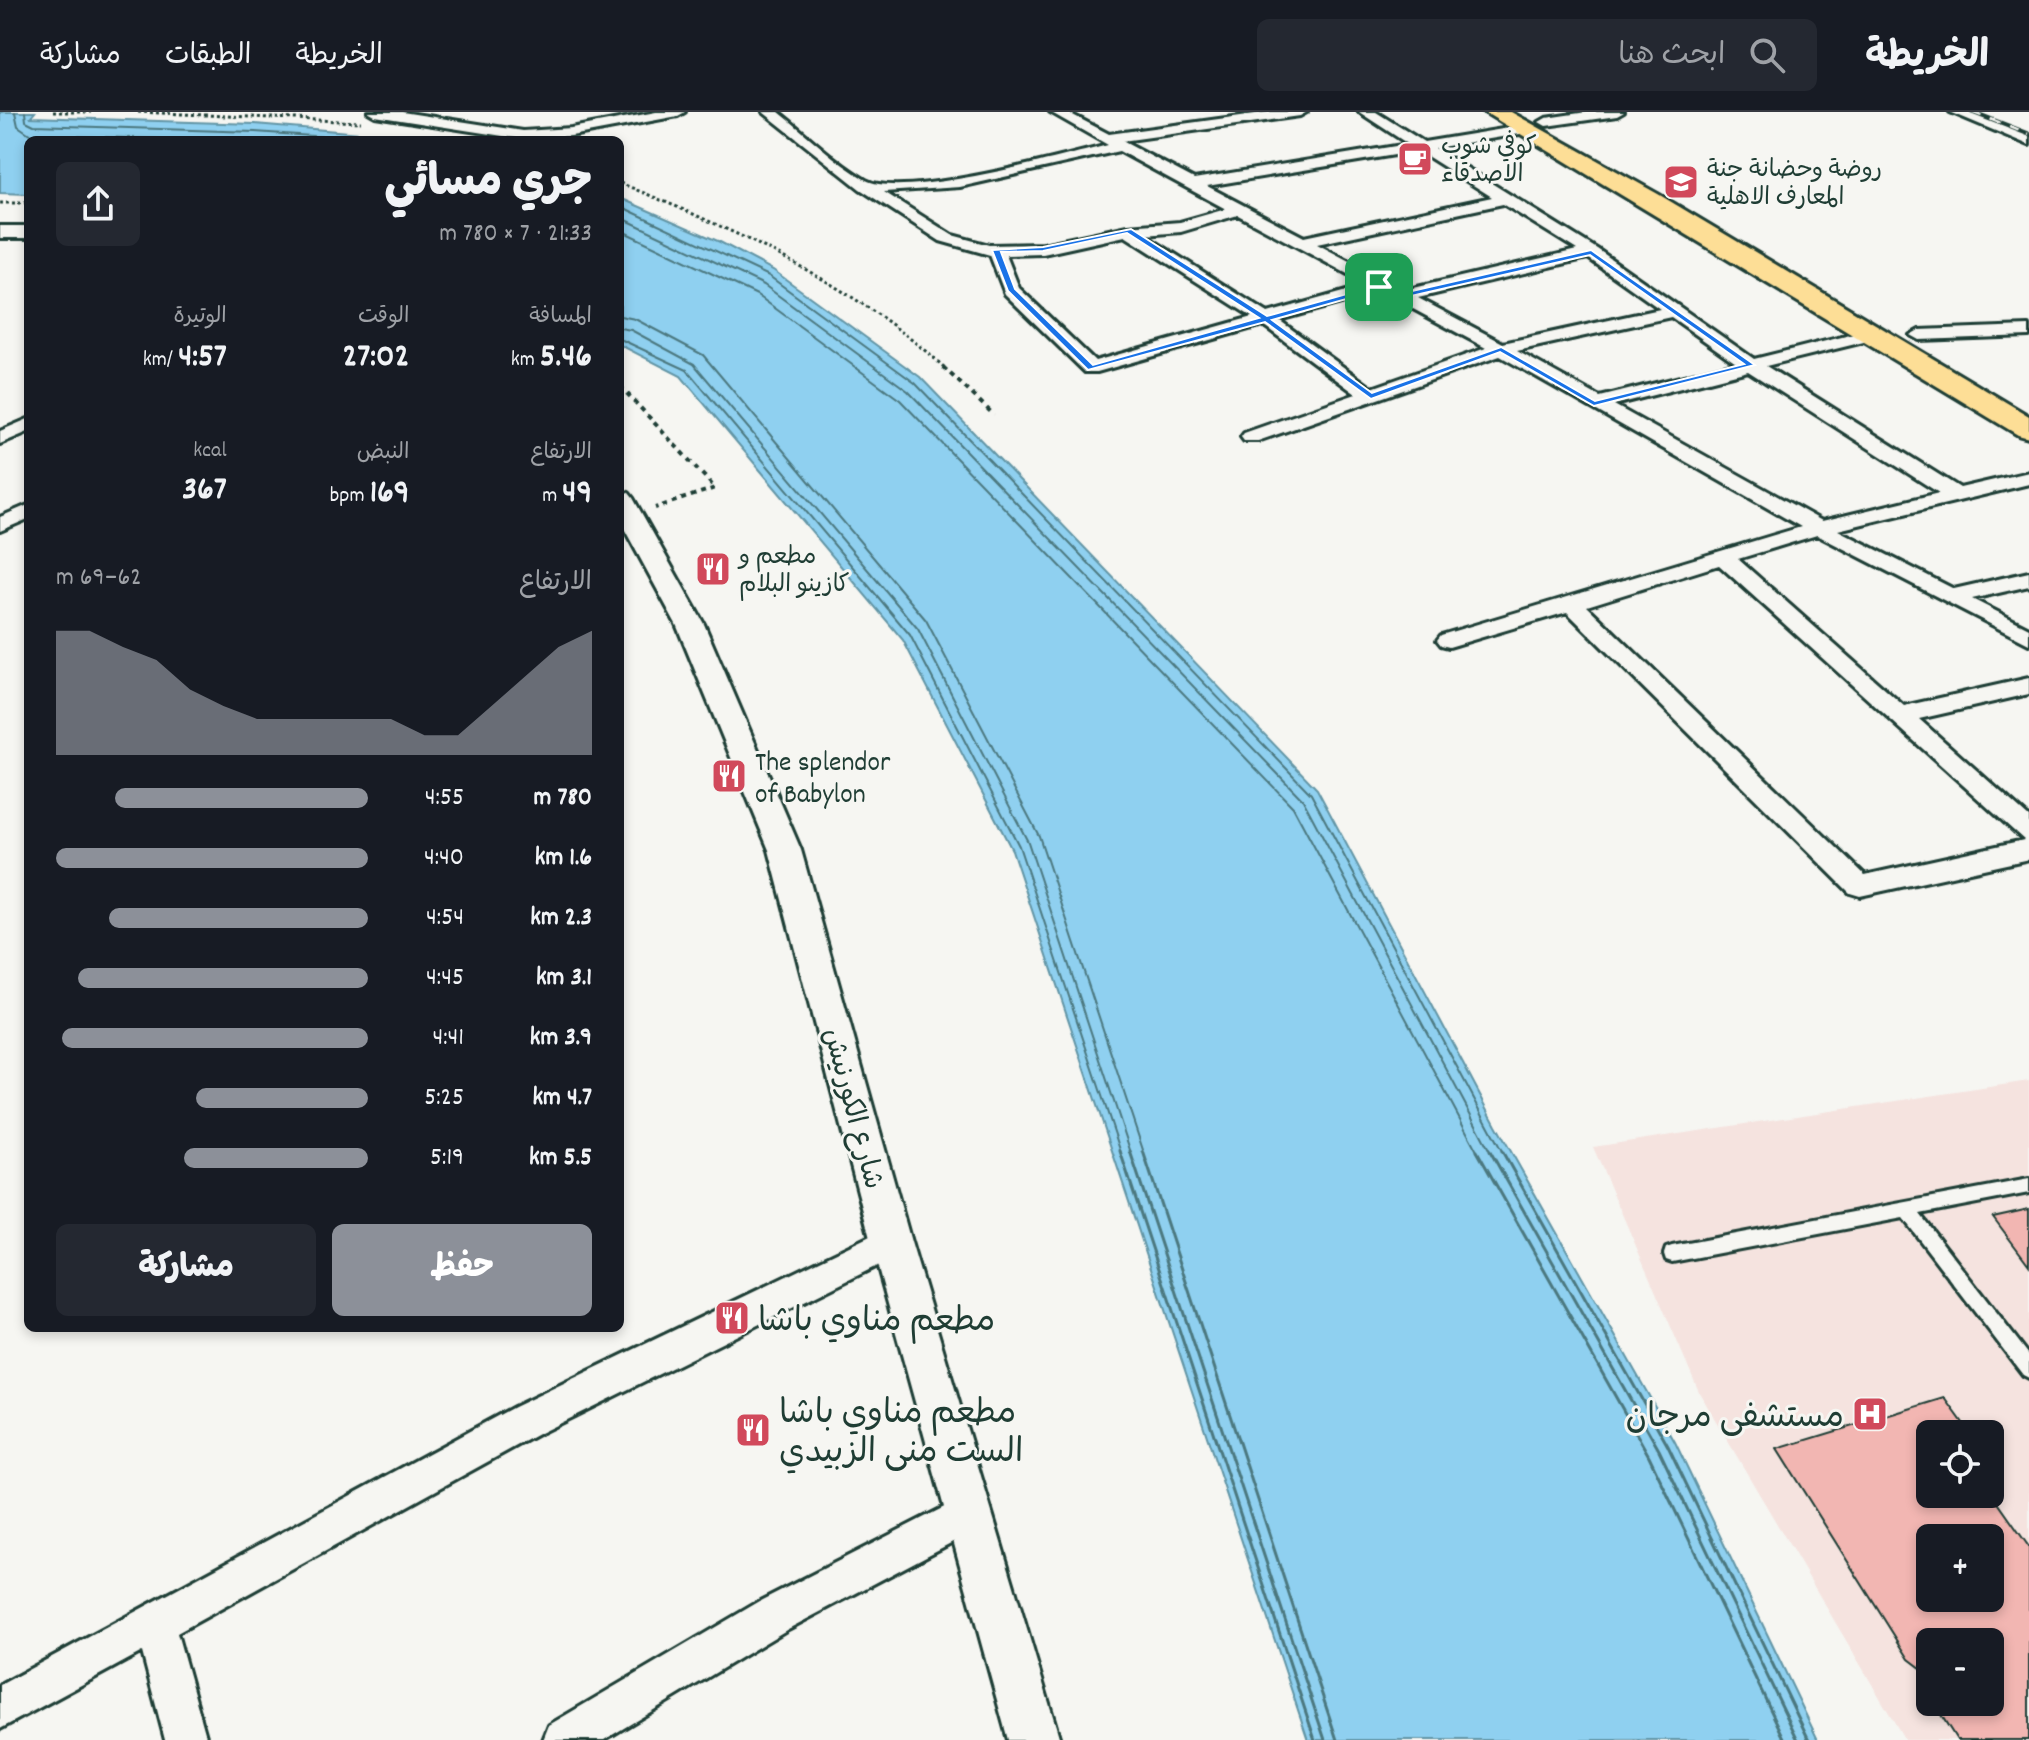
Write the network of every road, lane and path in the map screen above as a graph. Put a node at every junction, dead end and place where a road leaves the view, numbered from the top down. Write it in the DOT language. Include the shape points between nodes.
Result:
graph roads {
  1 [pos="53,112"];
  2 [pos="91,112"];
  3 [pos="138,112"];
  4 [pos="678,112"];
  5 [pos="794,112"];
  6 [pos="1057,112"];
  7 [pos="1300,112"];
  8 [pos="1366,112"];
  9 [pos="1495,112"];
  10 [pos="1617,112"];
  11 [pos="1957,112"];
  12 [pos="772,114"];
  13 [pos="372,118"];
  14 [pos="1534,121"];
  15 [pos="2029,141"];
  16 [pos="1113,142"];
  17 [pos="1426,148"];
  18 [pos="1190,184"];
  19 [pos="624,185"];
  20 [pos="865,186"];
  21 [pos="1506,199"];
  22 [pos="0,203"];
  23 [pos="24,203"];
  24 [pos="1238,210"];
  25 [pos="1128,231"];
  26 [pos="0,232"];
  27 [pos="24,232"];
  28 [pos="1299,243"];
  29 [pos="996,250"];
  30 [pos="1591,252"];
  31 [pos="1776,264"];
  32 [pos="1379,287"];
  33 [pos="1398,297"];
  34 [pos="1674,311"];
  35 [pos="1266,319"];
  36 [pos="2029,331"];
  37 [pos="1874,334"];
  38 [pos="1919,335"];
  39 [pos="1501,349"];
  40 [pos="1751,365"];
  41 [pos="624,390"];
  42 [pos="1371,396"];
  43 [pos="2029,402"];
  44 [pos="1594,404"];
  45 [pos="994,415"];
  46 [pos="24,427"];
  47 [pos="2029,429"];
  48 [pos="1251,437"];
  49 [pos="0,438"];
  50 [pos="2029,478"];
  51 [pos="1956,495"];
  52 [pos="626,507"];
  53 [pos="24,513"];
  54 [pos="0,525"];
  55 [pos="1819,528"];
  56 [pos="1724,558"];
  57 [pos="2029,579"];
  58 [pos="1953,596"];
  59 [pos="1571,603"];
  60 [pos="2029,637"];
  61 [pos="1449,640"];
  62 [pos="2029,686"];
  63 [pos="1898,716"];
  64 [pos="2029,832"];
  65 [pos="2029,849"];
  66 [pos="2029,1186"];
  67 [pos="1906,1209"];
  68 [pos="891,1242"];
  69 [pos="1672,1254"];
  70 [pos="2029,1369"];
  71 [pos="970,1513"];
  72 [pos="154,1622"];
  73 [pos="0,1708"];
  74 [pos="186,1740"];
  75 [pos="564,1740"];
  76 [pos="1034,1740"];
  1 -- 2 [label="path"];
  3 -- 13 [label="path"];
  4 -- 13 [label="street" via="571,132 523,135"];
  5 -- 12 [label="street"];
  6 -- 16 [label="street"];
  7 -- 16 [label="street"];
  8 -- 17 [label="street"];
  9 -- 14 [label="main road"];
  10 -- 14 [label="street"];
  11 -- 15 [label="street"];
  12 -- 20 [label="street"];
  14 -- 17 [label="street"];
  14 -- 31 [label="main road"];
  16 -- 18 [label="street"];
  16 -- 20 [label="street" via="1036,167 937,185"];
  17 -- 18 [label="street"];
  17 -- 21 [label="street"];
  18 -- 24 [label="street"];
  19 -- 45 [label="path" via="761,246 861,303 920,347"];
  20 -- 29 [label="street" via="946,238"];
  21 -- 28 [label="street"];
  21 -- 30 [label="street"];
  22 -- 23 [label="path"];
  24 -- 25 [label="street" via="1181,227"];
  24 -- 28 [label="street"];
  25 -- 29 [label="street" via="1043,249"];
  25 -- 35 [label="street"];
  26 -- 27 [label="street"];
  28 -- 32 [label="street"];
  29 -- 35 [label="street" via="1011,290 1091,368"];
  30 -- 33 [label="street"];
  30 -- 34 [label="street"];
  31 -- 37 [label="main road"];
  31 -- 38 [label="main road"];
  32 -- 33 [label="street"];
  32 -- 35 [label="street"];
  33 -- 39 [label="street"];
  34 -- 39 [label="street"];
  34 -- 40 [label="street"];
  35 -- 42 [label="street"];
  36 -- 38 [label="street"];
  37 -- 40 [label="street"];
  37 -- 47 [label="main road"];
  38 -- 43 [label="main road"];
  39 -- 42 [label="street"];
  39 -- 44 [label="street"];
  40 -- 44 [label="street"];
  40 -- 51 [label="street"];
  41 -- 52 [label="path" via="715,488"];
  42 -- 48 [label="street"];
  44 -- 55 [label="street"];
  46 -- 49 [label="street"];
  50 -- 51 [label="street"];
  51 -- 55 [label="street"];
  52 -- 68 [label="street, شارع الكورنيش" via="690,624 785,850"];
  53 -- 54 [label="street"];
  55 -- 56 [label="street"];
  55 -- 58 [label="street"];
  56 -- 59 [label="street"];
  56 -- 63 [label="street"];
  57 -- 58 [label="street"];
  58 -- 60 [label="street"];
  59 -- 61 [label="street"];
  59 -- 65 [label="street" via="1860,886"];
  62 -- 63 [label="street"];
  63 -- 64 [label="street"];
  66 -- 67 [label="lane"];
  67 -- 69 [label="lane"];
  67 -- 70 [label="lane"];
  68 -- 71 [label="street, شارع الكورنيش"];
  68 -- 72 [label="street" via="527,1420"];
  71 -- 75 [label="street" via="774,1615"];
  71 -- 76 [label="street, شارع الكورنيش"];
  72 -- 73 [label="street"];
  72 -- 74 [label="street"];
}
